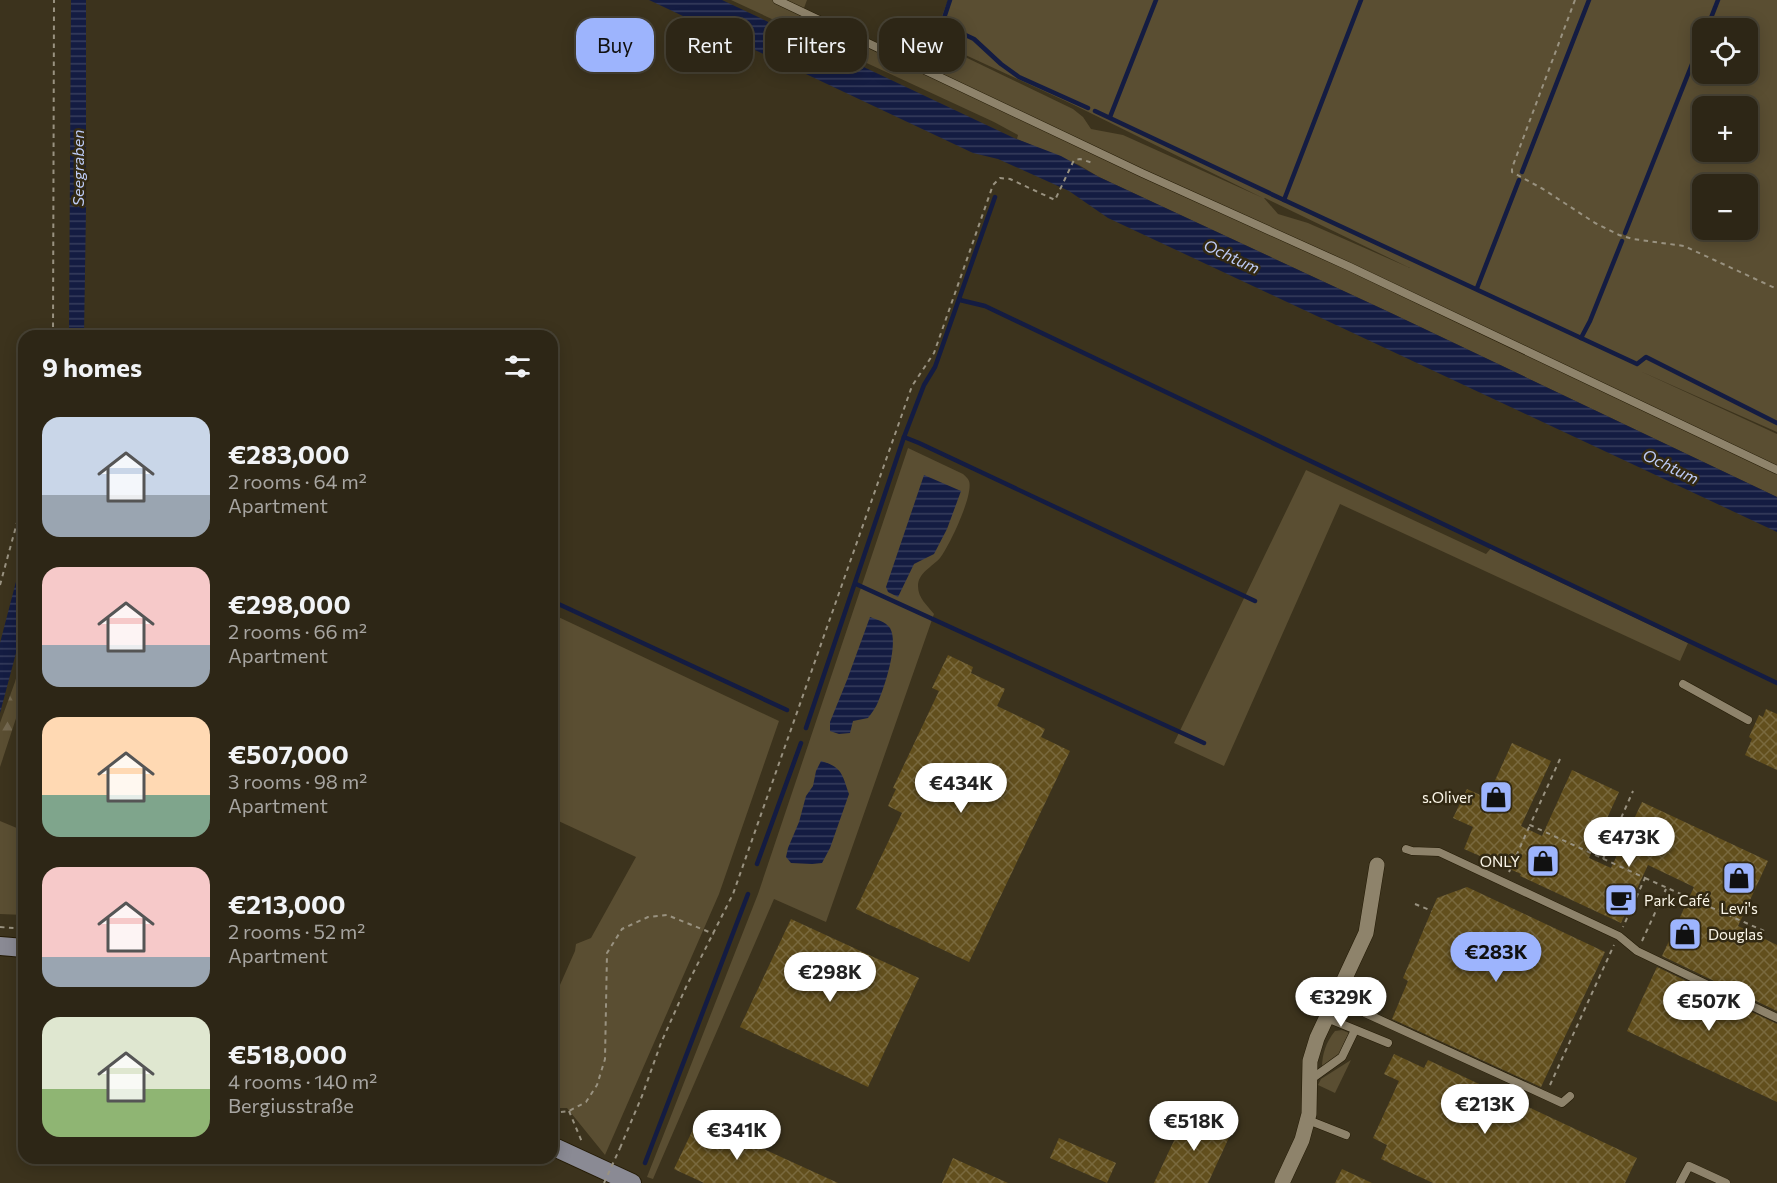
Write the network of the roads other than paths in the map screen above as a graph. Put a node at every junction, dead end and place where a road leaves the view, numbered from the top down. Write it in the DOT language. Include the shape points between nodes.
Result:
graph roads {
  1 [pos="777,0"];
  2 [pos="1777,470"];
  3 [pos="1683,684"];
  4 [pos="1748,720"];
  5 [pos="1406,849"];
  6 [pos="1377,865"];
  7 [pos="0,946"];
  8 [pos="18,948"];
  9 [pos="1365,1013"];
  10 [pos="1328,1018"];
  11 [pos="1777,1018"];
  12 [pos="1355,1030"];
  13 [pos="1388,1043"];
  14 [pos="1310,1080"];
  15 [pos="1570,1096"];
  16 [pos="1308,1120"];
  17 [pos="1346,1135"];
  18 [pos="558,1149"];
  19 [pos="632,1183"];
  20 [pos="1282,1183"];
  21 [pos="1680,1183"];
  22 [pos="1726,1183"];
  1 -- 2 [label="lane"];
  3 -- 4 [label="lane"];
  5 -- 11 [label="lane" via="1439,852 1505,882"];
  6 -- 10 [label="street" via="1366,933"];
  7 -- 8 [label="main road"];
  9 -- 15 [label="lane" via="1562,1103"];
  10 -- 12 [label="lane"];
  10 -- 14 [label="street" via="1310,1061"];
  12 -- 13 [label="lane"];
  12 -- 14 [label="lane" via="1342,1058"];
  14 -- 16 [label="street"];
  16 -- 17 [label="lane"];
  16 -- 20 [label="street"];
  18 -- 19 [label="main road"];
  21 -- 22 [label="lane" via="1689,1166"];
}
